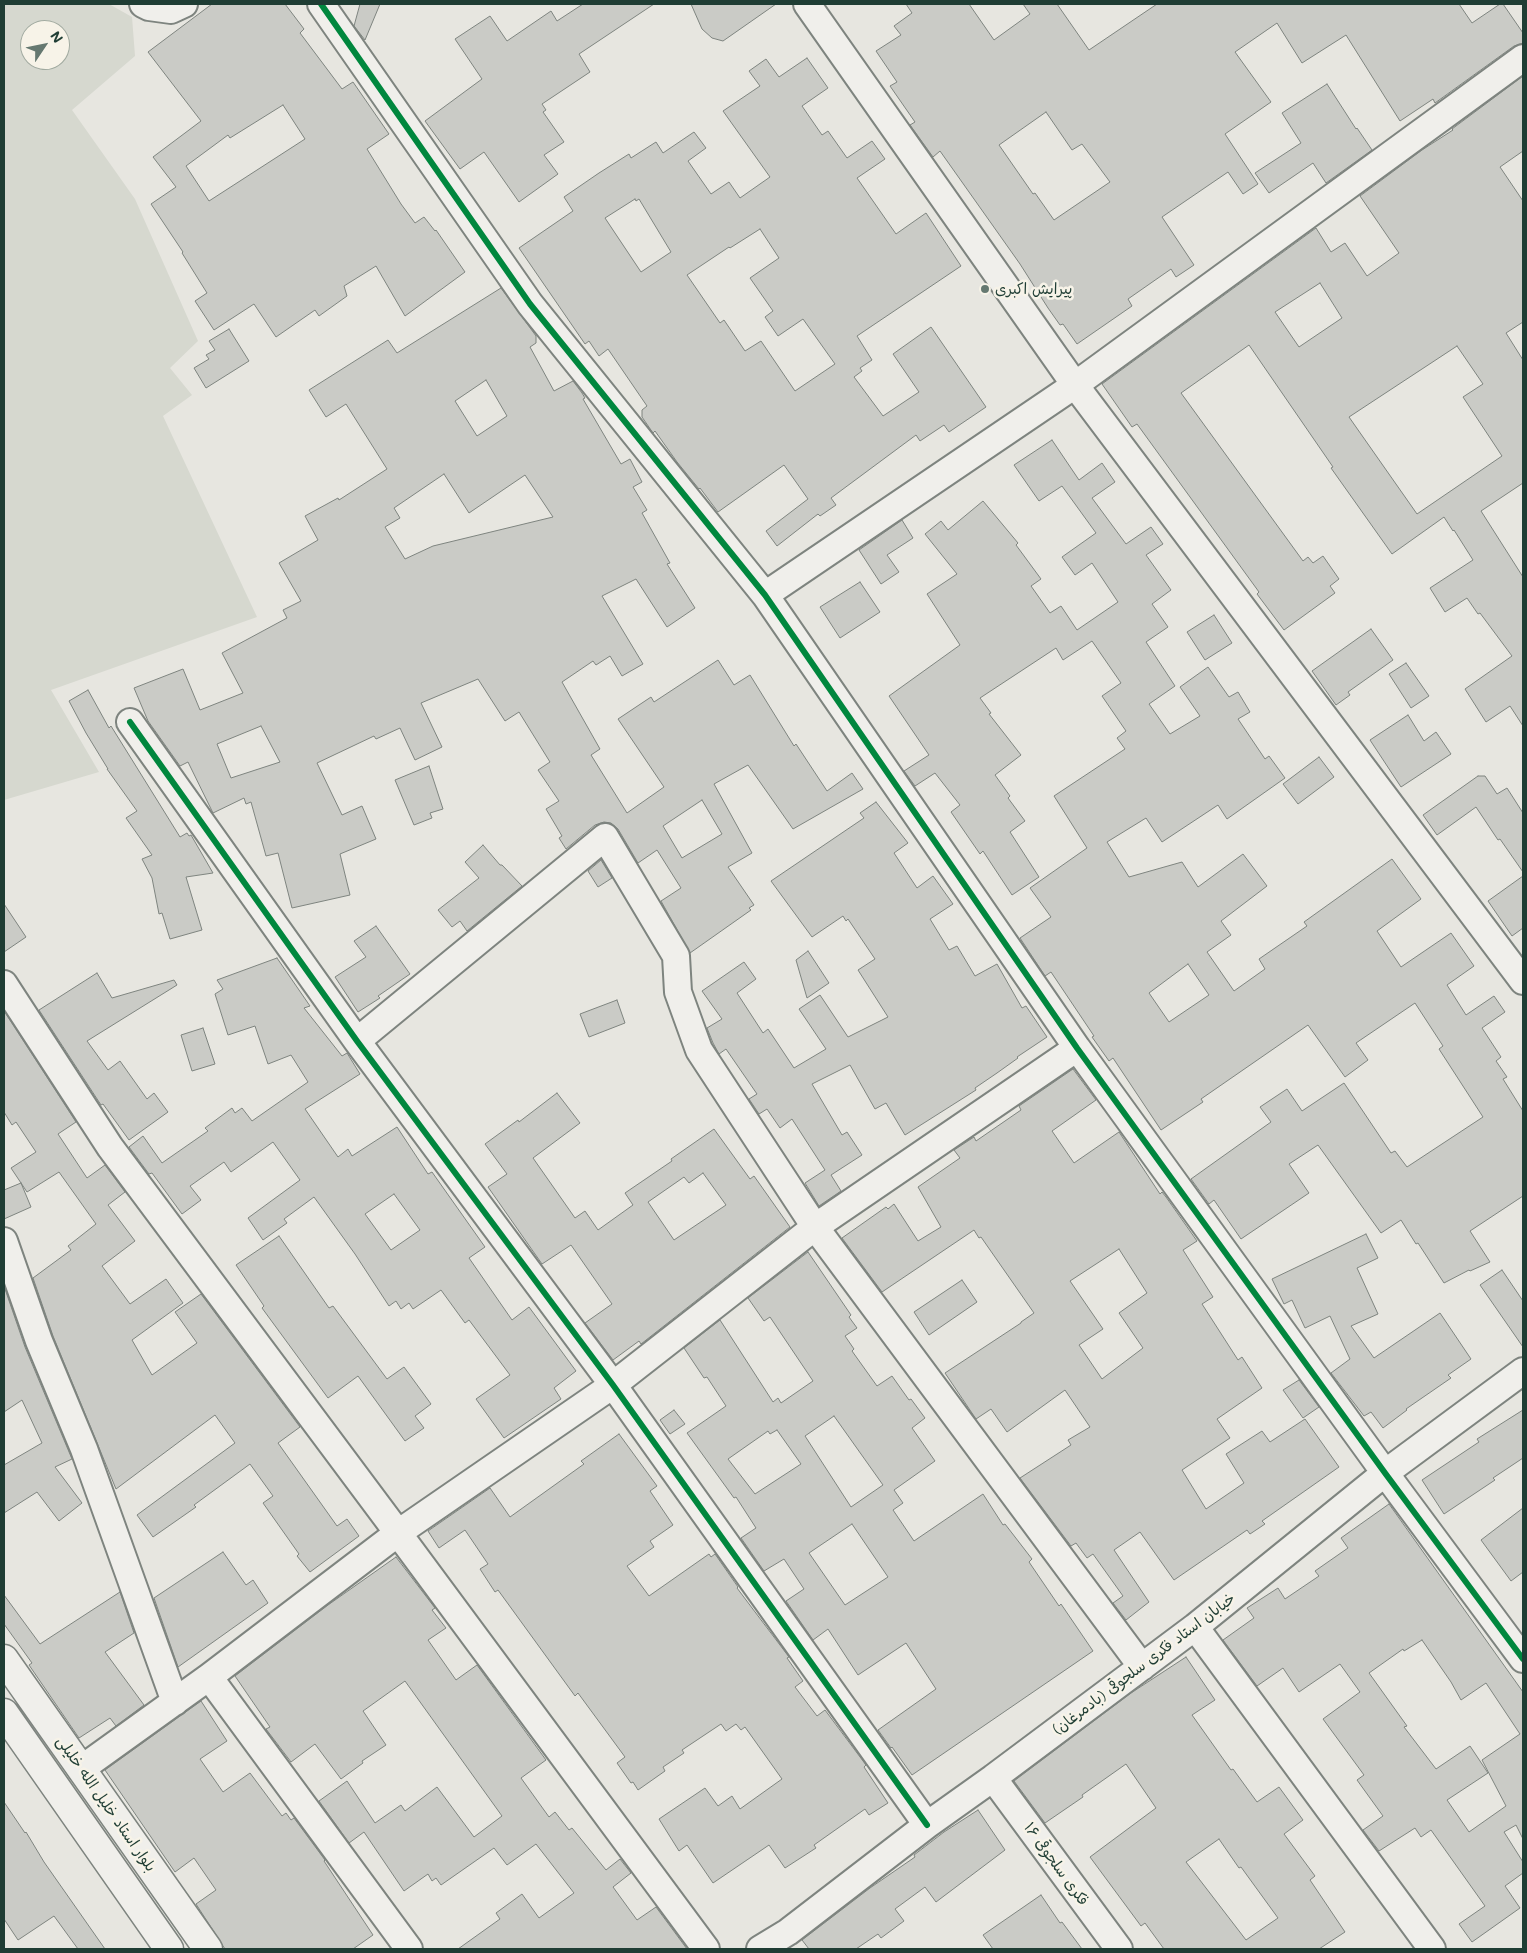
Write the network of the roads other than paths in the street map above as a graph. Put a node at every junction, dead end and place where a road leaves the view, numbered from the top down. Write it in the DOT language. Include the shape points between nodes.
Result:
graph roads {
  1 [pos="142,4"];
  2 [pos="184,4"];
  3 [pos="321,4"];
  4 [pos="806,4"];
  5 [pos="1523,58"];
  6 [pos="1075,385"];
  7 [pos="765,595"];
  8 [pos="130,722"];
  9 [pos="1523,981"];
  10 [pos="4,984"];
  11 [pos="357,1041"];
  12 [pos="1077,1048"];
  13 [pos="815,1227"];
  14 [pos="4,1241"];
  15 [pos="1523,1371"];
  16 [pos="613,1385"];
  17 [pos="1385,1473"];
  18 [pos="398,1533"];
  19 [pos="1195,1627"];
  20 [pos="4,1659"];
  21 [pos="1523,1659"];
  22 [pos="1142,1667"];
  23 [pos="209,1676"];
  24 [pos="175,1702"];
  25 [pos="4,1713"];
  26 [pos="82,1769"];
  27 [pos="993,1778"];
  28 [pos="927,1825"];
  29 [pos="795,1940"];
  30 [pos="169,1949"];
  31 [pos="208,1949"];
  32 [pos="409,1949"];
  33 [pos="706,1949"];
  34 [pos="760,1949"];
  35 [pos="1119,1949"];
  36 [pos="1432,1949"];
  1 -- 2 [label="street" via="171,10"];
  3 -- 7 [label="street" via="530,304"];
  4 -- 6 [label="street"];
  5 -- 6 [label="street"];
  6 -- 7 [label="street"];
  6 -- 9 [label="street"];
  7 -- 12 [label="street"];
  8 -- 11 [label="street"];
  10 -- 18 [label="street" via="110,1147"];
  11 -- 13 [label="street" via="605,837 676,956 678,992 699,1050"];
  11 -- 16 [label="street"];
  12 -- 13 [label="street"];
  12 -- 17 [label="street"];
  13 -- 16 [label="street"];
  13 -- 22 [label="street"];
  14 -- 24 [label="street" via="39,1341 84,1449"];
  15 -- 17 [label="street, خیابان استاد فکری سلجوقی (بادمرغان)"];
  16 -- 18 [label="street"];
  16 -- 28 [label="street"];
  17 -- 19 [label="street, خیابان استاد فکری سلجوقی (بادمرغان)"];
  17 -- 21 [label="street"];
  18 -- 23 [label="street"];
  18 -- 33 [label="street"];
  19 -- 22 [label="street, خیابان استاد فکری سلجوقی (بادمرغان)"];
  19 -- 36 [label="street"];
  20 -- 26 [label="main road, بلوار استاد خلیل الله خلیلی"];
  22 -- 27 [label="street, خیابان استاد فکری سلجوقی (بادمرغان)"];
  23 -- 24 [label="street"];
  23 -- 32 [label="street"];
  24 -- 26 [label="street"];
  25 -- 30 [label="main road"];
  26 -- 31 [label="main road, بلوار استاد خلیل الله خلیلی"];
  27 -- 28 [label="street, خیابان استاد فکری سلجوقی (بادمرغان)"];
  27 -- 35 [label="street, فکری سلجوقی ۱۶"];
  28 -- 29 [label="street, خیابان استاد فکری سلجوقی (بادمرغان)"];
  29 -- 34 [label="street, خیابان استاد فکری سلجوقی (بادمرغان)"];
}
